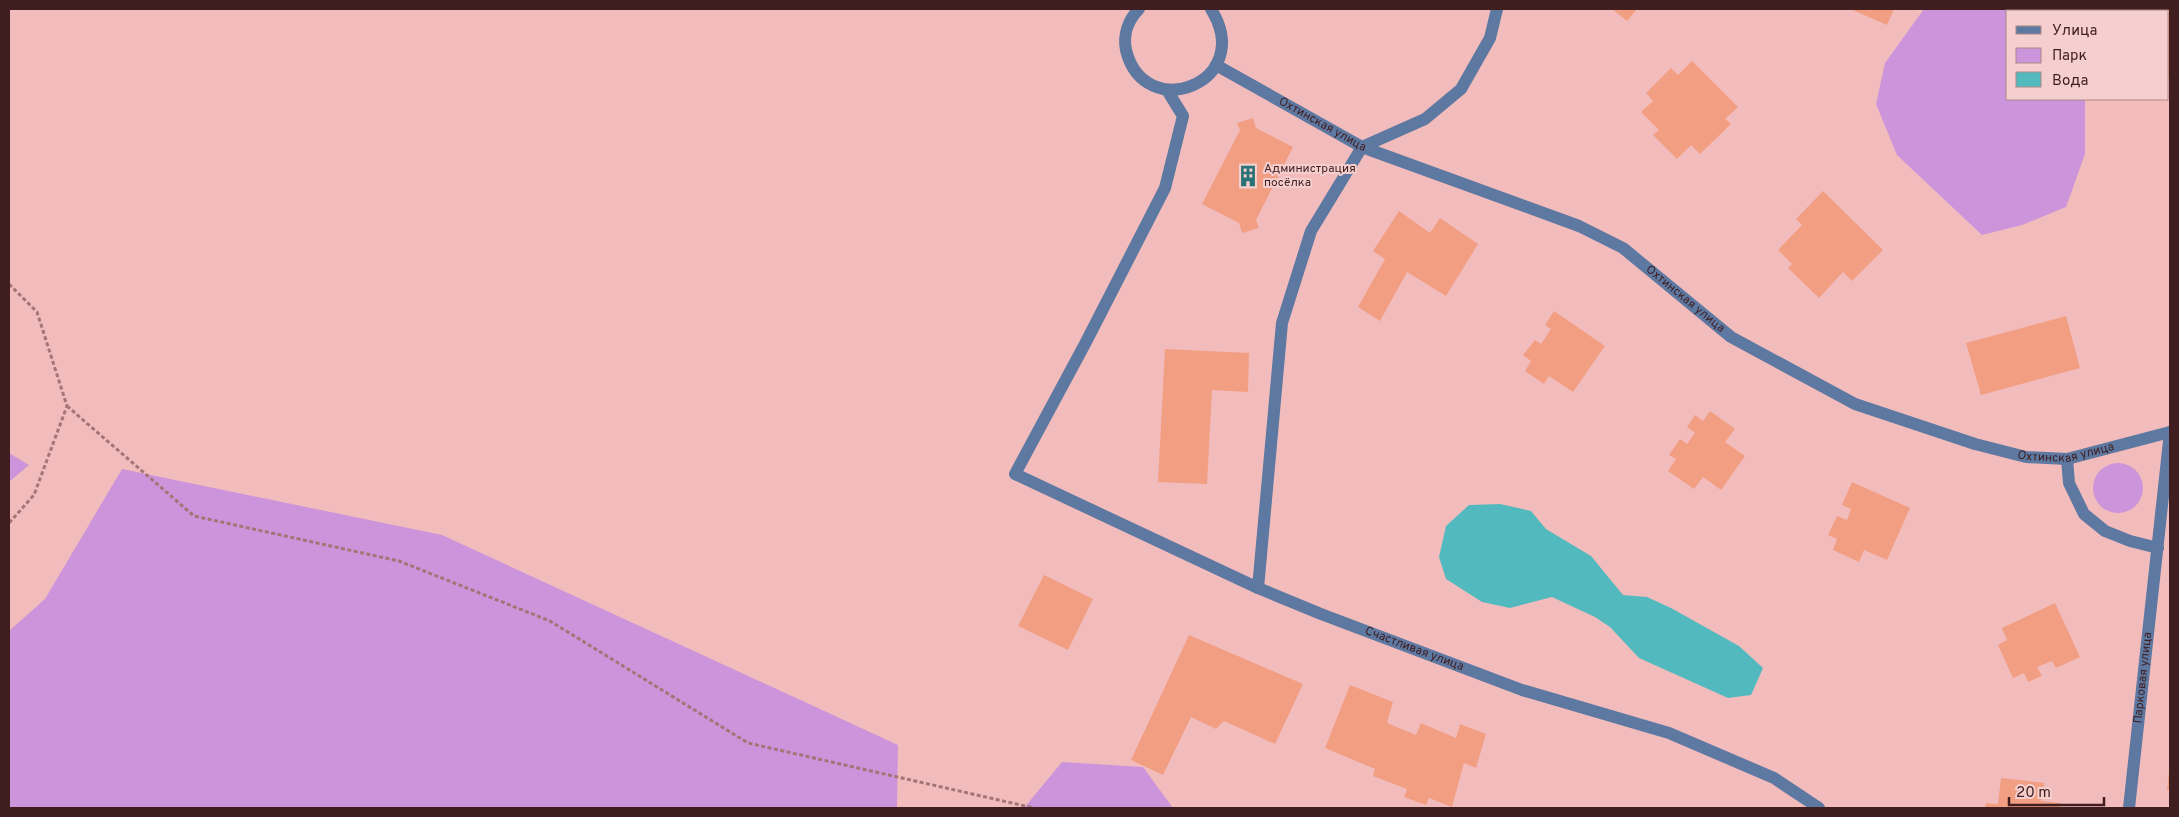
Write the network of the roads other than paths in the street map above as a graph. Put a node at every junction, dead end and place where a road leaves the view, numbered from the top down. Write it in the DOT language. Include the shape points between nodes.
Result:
graph roads {
  1 [pos="1138,9"];
  2 [pos="1211,9"];
  3 [pos="1496,9"];
  4 [pos="1216,65"];
  5 [pos="1167,90"];
  6 [pos="1362,147"];
  7 [pos="2170,432"];
  8 [pos="2067,459"];
  9 [pos="2158,548"];
  10 [pos="1258,588"];
  11 [pos="1819,808"];
  12 [pos="2129,808"];
  1 -- 5 [label="street" via="1130,18 1124,40 1129,63 1145,82"];
  2 -- 4 [label="street" via="1222,30 1222,54"];
  3 -- 6 [label="street" via="1490,38 1461,89 1425,120"];
  4 -- 5 [label="street" via="1210,74 1190,88"];
  4 -- 6 [label="street, Охтинская улица"];
  5 -- 10 [label="street, Счастливая улица" via="1183,116 1165,188 1015,474"];
  6 -- 8 [label="street, Охтинская улица" via="1579,226 1622,248 1731,337 1855,404 1975,444 2026,457"];
  6 -- 10 [label="street" via="1311,231 1282,322"];
  7 -- 8 [label="street, Охтинская улица"];
  7 -- 9 [label="street, Парковая улица"];
  8 -- 9 [label="street" via="2069,484 2084,514 2105,531"];
  9 -- 12 [label="street, Парковая улица"];
  10 -- 11 [label="street, Счастливая улица" via="1522,690 1669,733 1774,778"];
}
